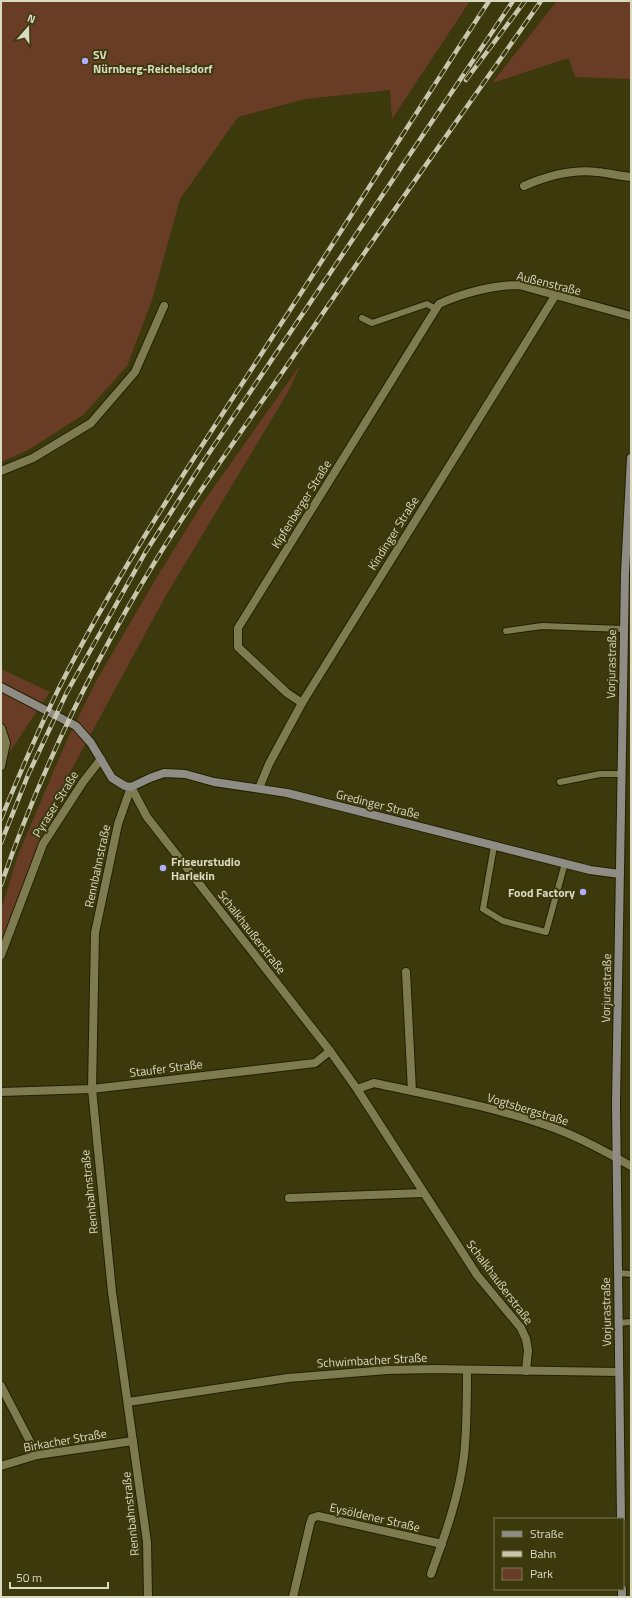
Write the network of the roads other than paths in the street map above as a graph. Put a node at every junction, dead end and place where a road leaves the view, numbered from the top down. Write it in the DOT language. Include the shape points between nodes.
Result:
graph roads {
  1 [pos="631,177"];
  2 [pos="524,186"];
  3 [pos="555,296"];
  4 [pos="164,306"];
  5 [pos="438,307"];
  6 [pos="631,316"];
  7 [pos="362,318"];
  8 [pos="631,458"];
  9 [pos="1,471"];
  10 [pos="624,629"];
  11 [pos="506,631"];
  12 [pos="1,687"];
  13 [pos="302,703"];
  14 [pos="1,728"];
  15 [pos="101,759"];
  16 [pos="1,766"];
  17 [pos="621,774"];
  18 [pos="560,782"];
  19 [pos="131,787"];
  20 [pos="259,788"];
  21 [pos="494,846"];
  22 [pos="565,864"];
  23 [pos="620,874"];
  24 [pos="1,955"];
  25 [pos="406,972"];
  26 [pos="330,1051"];
  27 [pos="92,1089"];
  28 [pos="357,1089"];
  29 [pos="412,1091"];
  30 [pos="1,1092"];
  31 [pos="616,1158"];
  32 [pos="631,1166"];
  33 [pos="423,1193"];
  34 [pos="289,1198"];
  35 [pos="618,1273"];
  36 [pos="631,1274"];
  37 [pos="631,1322"];
  38 [pos="618,1323"];
  39 [pos="467,1370"];
  40 [pos="526,1371"];
  41 [pos="619,1372"];
  42 [pos="1,1386"];
  43 [pos="128,1402"];
  44 [pos="133,1441"];
  45 [pos="37,1455"];
  46 [pos="1,1466"];
  47 [pos="621,1518"];
  48 [pos="442,1544"];
  49 [pos="431,1574"];
  50 [pos="148,1597"];
  51 [pos="293,1597"];
  1 -- 2 [label="street" via="578,171 542,178"];
  3 -- 5 [label="street, Außenstraße" via="519,285 506,285 454,297"];
  3 -- 6 [label="street, Außenstraße"];
  3 -- 13 [label="street, Kindinger Straße"];
  4 -- 9 [label="street" via="135,372 91,423 33,458"];
  5 -- 7 [label="lane" via="427,304 372,322"];
  5 -- 13 [label="street, Kipfenberger Straße" via="238,628 238,647 287,693"];
  8 -- 10 [label="main road, Vorjurastraße" via="626,528"];
  10 -- 11 [label="lane" via="542,626"];
  10 -- 17 [label="main road, Vorjurastraße"];
  12 -- 15 [label="main road" via="76,726 85,734"];
  13 -- 20 [label="street, Kindinger Straße"];
  14 -- 16 [label="street" via="6,743"];
  15 -- 19 [label="main road" via="112,778"];
  15 -- 24 [label="street, Pyraser Straße" via="43,844"];
  17 -- 18 [label="lane" via="600,774"];
  17 -- 23 [label="main road, Vorjurastraße"];
  19 -- 20 [label="main road, Gredinger Straße" via="164,773 173,773"];
  19 -- 26 [label="street, Schalkhaußerstraße" via="146,817"];
  19 -- 27 [label="street, Rennbahnstraße" via="118,824 95,933"];
  20 -- 21 [label="main road, Gredinger Straße"];
  21 -- 22 [label="main road, Gredinger Straße"];
  21 -- 22 [label="lane" via="483,909 503,921 546,932"];
  22 -- 23 [label="main road, Gredinger Straße"];
  23 -- 31 [label="main road, Vorjurastraße"];
  25 -- 29 [label="street"];
  26 -- 27 [label="street, Staufer Straße" via="315,1063"];
  26 -- 28 [label="street, Schalkhaußerstraße"];
  27 -- 30 [label="street, Staufer Straße"];
  27 -- 43 [label="street, Rennbahnstraße" via="112,1292"];
  28 -- 29 [label="street, Vogtsbergstraße" via="374,1083"];
  28 -- 33 [label="street, Schalkhaußerstraße"];
  29 -- 31 [label="street, Vogtsbergstraße" via="555,1128"];
  31 -- 32 [label="street, Vogtsbergstraße"];
  31 -- 35 [label="main road, Vorjurastraße"];
  33 -- 34 [label="street"];
  33 -- 40 [label="street, Schalkhaußerstraße" via="477,1275 521,1328 528,1350"];
  35 -- 36 [label="lane"];
  35 -- 38 [label="main road, Vorjurastraße"];
  37 -- 38 [label="lane"];
  38 -- 41 [label="main road, Vorjurastraße"];
  39 -- 40 [label="street, Schwimbacher Straße"];
  39 -- 43 [label="street, Schwimbacher Straße" via="387,1370 288,1378"];
  39 -- 48 [label="street" via="464,1456 453,1509"];
  40 -- 41 [label="street, Schwimbacher Straße"];
  41 -- 47 [label="main road, Vorjurastraße"];
  42 -- 45 [label="street"];
  43 -- 44 [label="street, Rennbahnstraße"];
  44 -- 45 [label="street, Birkacher Straße"];
  44 -- 50 [label="street, Rennbahnstraße" via="147,1542"];
  45 -- 46 [label="street, Birkacher Straße"];
  48 -- 49 [label="street"];
  48 -- 51 [label="street, Eysöldener Straße" via="318,1516 312,1518"];
}
